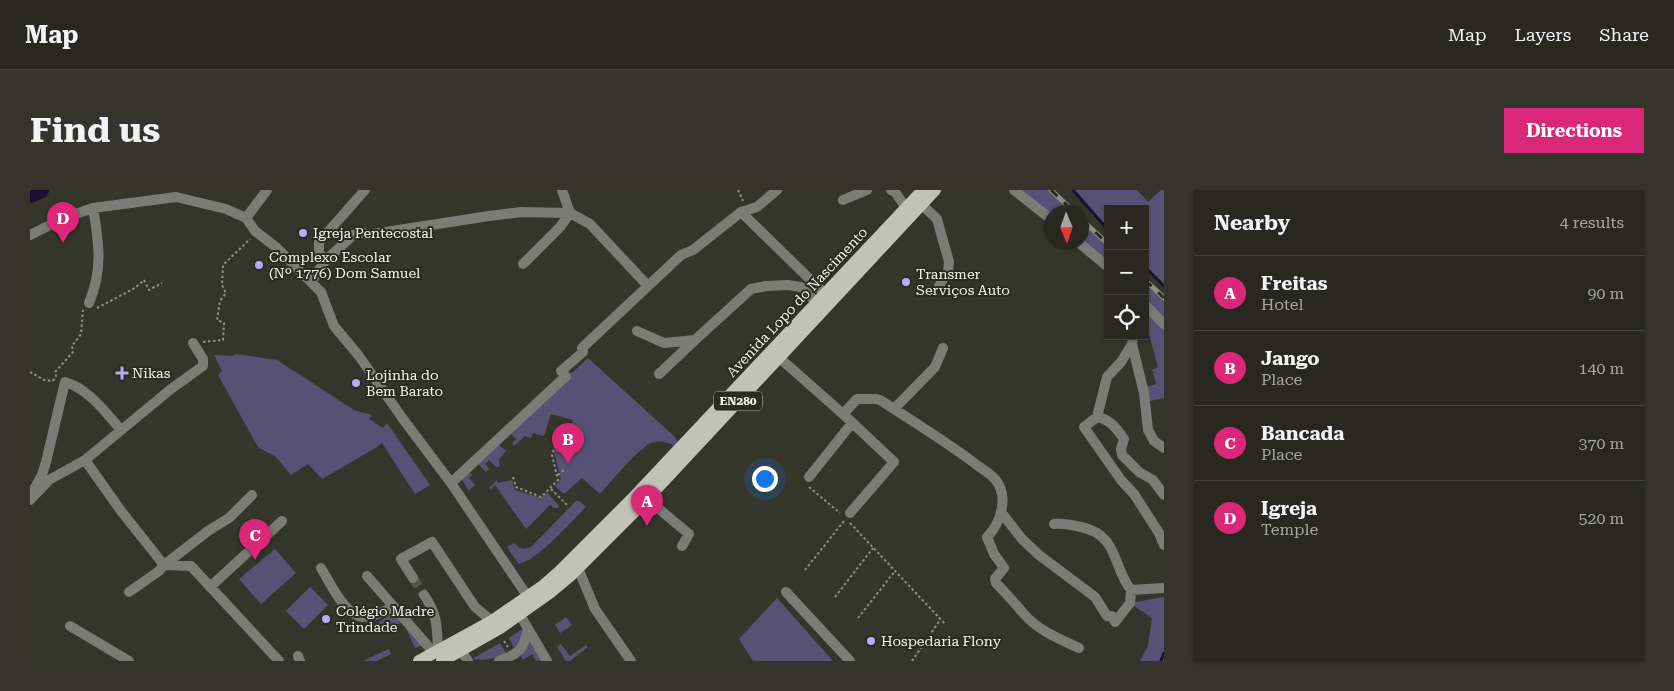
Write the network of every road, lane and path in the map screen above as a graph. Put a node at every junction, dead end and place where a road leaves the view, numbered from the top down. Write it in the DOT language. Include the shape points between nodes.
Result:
graph roads {
  1 [pos="267,190"];
  2 [pos="365,190"];
  3 [pos="562,190"];
  4 [pos="738,190"];
  5 [pos="777,190"];
  6 [pos="868,190"];
  7 [pos="891,190"];
  8 [pos="922,190"];
  9 [pos="935,190"];
  10 [pos="1014,190"];
  11 [pos="843,200"];
  12 [pos="922,204"];
  13 [pos="93,208"];
  14 [pos="906,208"];
  15 [pos="744,211"];
  16 [pos="570,213"];
  17 [pos="1044,214"];
  18 [pos="246,218"];
  19 [pos="258,233"];
  20 [pos="30,235"];
  21 [pos="1088,250"];
  22 [pos="325,261"];
  23 [pos="523,264"];
  24 [pos="1104,264"];
  25 [pos="311,282"];
  26 [pos="162,283"];
  27 [pos="648,286"];
  28 [pos="940,286"];
  29 [pos="821,298"];
  30 [pos="89,305"];
  31 [pos="1149,309"];
  32 [pos="1164,324"];
  33 [pos="637,331"];
  34 [pos="695,340"];
  35 [pos="1132,340"];
  36 [pos="193,343"];
  37 [pos="943,348"];
  38 [pos="776,354"];
  39 [pos="30,372"];
  40 [pos="659,374"];
  41 [pos="52,381"];
  42 [pos="65,382"];
  43 [pos="894,409"];
  44 [pos="843,414"];
  45 [pos="1097,416"];
  46 [pos="852,423"];
  47 [pos="121,430"];
  48 [pos="565,445"];
  49 [pos="1164,448"];
  50 [pos="85,460"];
  51 [pos="564,470"];
  52 [pos="557,476"];
  53 [pos="513,477"];
  54 [pos="808,477"];
  55 [pos="451,483"];
  56 [pos="550,488"];
  57 [pos="252,495"];
  58 [pos="1164,495"];
  59 [pos="30,496"];
  60 [pos="647,499"];
  61 [pos="30,500"];
  62 [pos="566,505"];
  63 [pos="1001,512"];
  64 [pos="848,515"];
  65 [pos="282,521"];
  66 [pos="1054,524"];
  67 [pos="682,546"];
  68 [pos="1164,546"];
  69 [pos="873,548"];
  70 [pos="164,565"];
  71 [pos="321,568"];
  72 [pos="578,568"];
  73 [pos="805,570"];
  74 [pos="895,571"];
  75 [pos="367,576"];
  76 [pos="413,578"];
  77 [pos="210,588"];
  78 [pos="1164,588"];
  79 [pos="1131,590"];
  80 [pos="129,592"];
  81 [pos="786,592"];
  82 [pos="424,595"];
  83 [pos="528,597"];
  84 [pos="835,597"];
  85 [pos="393,607"];
  86 [pos="520,614"];
  87 [pos="858,618"];
  88 [pos="941,619"];
  89 [pos="492,620"];
  90 [pos="946,625"];
  91 [pos="70,626"];
  92 [pos="528,629"];
  93 [pos="1078,648"];
  94 [pos="438,655"];
  95 [pos="464,656"];
  96 [pos="129,661"];
  97 [pos="279,661"];
  98 [pos="419,661"];
  99 [pos="499,661"];
  100 [pos="547,661"];
  101 [pos="631,661"];
  102 [pos="850,661"];
  103 [pos="912,661"];
  1 -- 18 [label="street"];
  2 -- 22 [label="street" via="319,242 319,253"];
  3 -- 16 [label="street"];
  4 -- 15 [label="path"];
  5 -- 15 [label="street" via="757,207"];
  6 -- 11 [label="street"];
  7 -- 14 [label="street"];
  8 -- 14 [label="main road, Avenida Lopo do Nascimento / EN280"];
  9 -- 12 [label="main road, Avenida Lopo do Nascimento / EN280"];
  10 -- 17 [label="street"];
  12 -- 28 [label="street" via="938,219 949,262"];
  12 -- 38 [label="main road, Avenida Lopo do Nascimento / EN280"];
  13 -- 18 [label="street" via="176,197 226,209"];
  13 -- 20 [label="street"];
  13 -- 30 [label="street" via="99,267"];
  14 -- 29 [label="main road, Avenida Lopo do Nascimento / EN280"];
  15 -- 27 [label="street" via="694,250 681,255"];
  15 -- 29 [label="street"];
  16 -- 22 [label="street" via="521,212 368,235 362,232 353,235"];
  16 -- 23 [label="street"];
  16 -- 27 [label="street" via="590,224"];
  18 -- 19 [label="street"];
  19 -- 25 [label="street"];
  19 -- 36 [label="path" via="223,265 222,285 226,293 220,301 217,320 224,323 223,340"];
  21 -- 24 [label="street"];
  22 -- 25 [label="street"];
  25 -- 55 [label="street" via="321,292 334,326 360,356"];
  26 -- 30 [label="path" via="149,290 144,280 135,288"];
  27 -- 55 [label="street" via="561,371 566,376"];
  29 -- 34 [label="street" via="801,287 788,285 751,289"];
  29 -- 38 [label="main road, Avenida Lopo do Nascimento / EN280"];
  30 -- 41 [label="path" via="81,334 72,346 73,352 55,372"];
  31 -- 32 [label="street"];
  33 -- 34 [label="street" via="664,343"];
  34 -- 40 [label="street"];
  35 -- 45 [label="street" via="1121,362 1107,377"];
  35 -- 49 [label="street" via="1144,393 1148,430 1154,441"];
  36 -- 47 [label="street" via="203,359 203,366"];
  37 -- 43 [label="street" via="935,368"];
  38 -- 44 [label="street"];
  38 -- 60 [label="main road, Avenida Lopo do Nascimento / EN280"];
  38 -- 83 [label="main road, Avenida Lopo do Nascimento / EN280" via="574,558"];
  39 -- 41 [label="path"];
  41 -- 42 [label="path"];
  42 -- 47 [label="street" via="92,397"];
  42 -- 59 [label="street" via="46,462"];
  43 -- 44 [label="street" via="876,399 858,398"];
  43 -- 63 [label="street" via="958,450 994,478 1000,489"];
  44 -- 46 [label="street"];
  45 -- 58 [label="street" via="1113,424 1124,439 1122,455 1139,472 1153,480"];
  45 -- 68 [label="street" via="1084,427 1134,494"];
  46 -- 54 [label="street"];
  46 -- 64 [label="street" via="894,462"];
  47 -- 50 [label="street"];
  48 -- 52 [label="path" via="556,442 552,455"];
  50 -- 61 [label="street" via="49,480"];
  50 -- 70 [label="street"];
  51 -- 52 [label="path"];
  52 -- 56 [label="path" via="558,480"];
  53 -- 56 [label="path" via="516,488 541,497"];
  54 -- 64 [label="path" via="806,484"];
  55 -- 83 [label="street"];
  56 -- 62 [label="path"];
  57 -- 70 [label="street" via="229,518"];
  60 -- 67 [label="street" via="688,534"];
  60 -- 72 [label="main road, Avenida Lopo do Nascimento / EN280"];
  63 -- 79 [label="street" via="1022,539 1095,597 1115,622 1130,603"];
  63 -- 93 [label="street" via="987,537 1004,568 995,579 996,583 1025,616"];
  64 -- 69 [label="path"];
  64 -- 73 [label="path"];
  65 -- 77 [label="street"];
  66 -- 79 [label="street" via="1094,530 1104,538"];
  69 -- 74 [label="path"];
  69 -- 84 [label="path"];
  70 -- 77 [label="street" via="191,566"];
  70 -- 80 [label="street"];
  71 -- 85 [label="street" via="337,596 362,617"];
  72 -- 86 [label="main road, Avenida Lopo do Nascimento / EN280"];
  72 -- 101 [label="street" via="595,609"];
  74 -- 87 [label="path"];
  74 -- 88 [label="path"];
  75 -- 85 [label="street"];
  76 -- 89 [label="street" via="401,559 432,542 475,607"];
  77 -- 97 [label="street"];
  78 -- 79 [label="street"];
  81 -- 102 [label="street"];
  82 -- 94 [label="street" via="433,608 437,625"];
  83 -- 89 [label="main road, Avenida Lopo do Nascimento / EN280"];
  85 -- 94 [label="street"];
  86 -- 92 [label="street"];
  86 -- 95 [label="main road, Avenida Lopo do Nascimento / EN280"];
  88 -- 90 [label="path"];
  88 -- 103 [label="path"];
  89 -- 94 [label="main road, Avenida Lopo do Nascimento / EN280"];
  91 -- 96 [label="street"];
  92 -- 99 [label="street" via="522,649"];
  92 -- 100 [label="street"];
  94 -- 95 [label="main road, Avenida Lopo do Nascimento / EN280"];
  94 -- 98 [label="main road, Avenida Lopo do Nascimento / EN280"];
}
